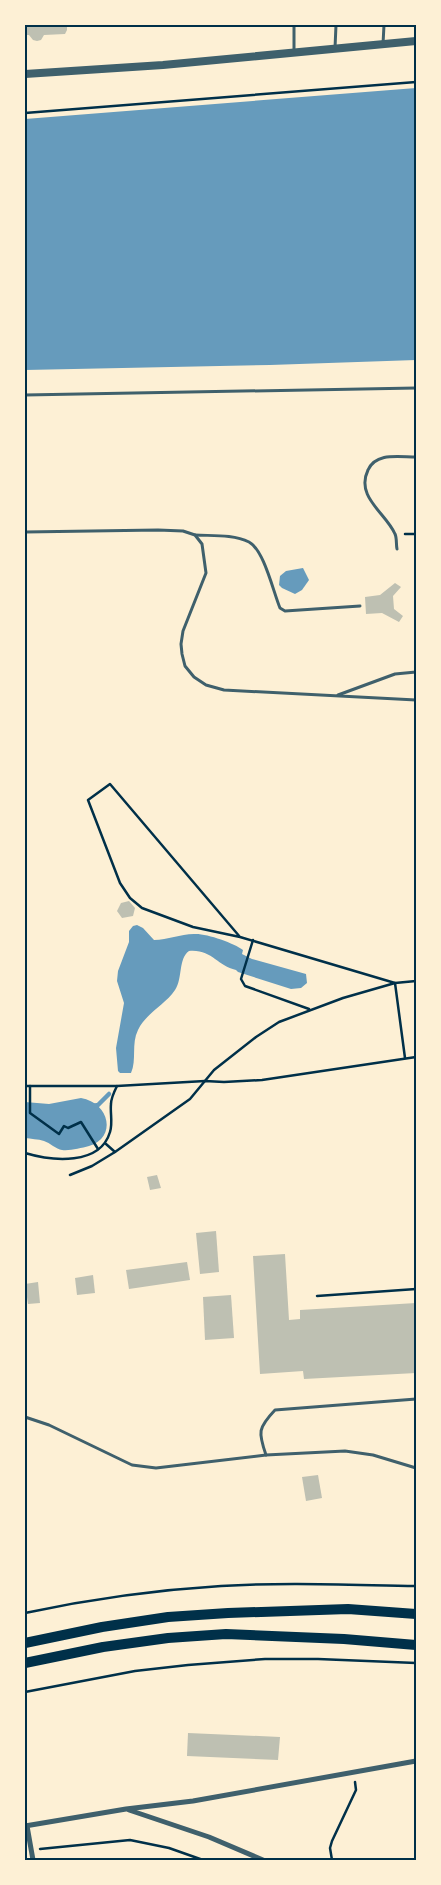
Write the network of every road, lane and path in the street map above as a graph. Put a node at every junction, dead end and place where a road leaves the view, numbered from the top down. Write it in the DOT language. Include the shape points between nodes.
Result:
graph roads {
  1 [pos="294,25"];
  2 [pos="336,25"];
  3 [pos="384,25"];
  4 [pos="416,41"];
  5 [pos="383,44"];
  6 [pos="335,49"];
  7 [pos="294,52"];
  8 [pos="25,74"];
  9 [pos="416,82"];
  10 [pos="25,113"];
  11 [pos="416,388"];
  12 [pos="25,394"];
  13 [pos="416,457"];
  14 [pos="25,532"];
  15 [pos="195,535"];
  16 [pos="397,549"];
  17 [pos="360,606"];
  18 [pos="416,672"];
  19 [pos="335,696"];
  20 [pos="416,700"];
  21 [pos="240,937"];
  22 [pos="253,940"];
  23 [pos="416,981"];
  24 [pos="395,983"];
  25 [pos="310,1009"];
  26 [pos="416,1057"];
  27 [pos="405,1058"];
  28 [pos="205,1081"];
  29 [pos="25,1086"];
  30 [pos="30,1086"];
  31 [pos="117,1086"];
  32 [pos="106,1144"];
  33 [pos="97,1148"];
  34 [pos="25,1152"];
  35 [pos="115,1152"];
  36 [pos="70,1175"];
  37 [pos="416,1289"];
  38 [pos="317,1296"];
  39 [pos="416,1399"];
  40 [pos="25,1418"];
  41 [pos="266,1455"];
  42 [pos="416,1468"];
  43 [pos="416,1586"];
  44 [pos="25,1613"];
  45 [pos="416,1614"];
  46 [pos="25,1643"];
  47 [pos="416,1645"];
  48 [pos="416,1662"];
  49 [pos="25,1663"];
  50 [pos="25,1692"];
  51 [pos="416,1761"];
  52 [pos="355,1772"];
  53 [pos="126,1809"];
  54 [pos="26,1826"];
  55 [pos="31,1850"];
  56 [pos="33,1860"];
  57 [pos="203,1860"];
  58 [pos="263,1860"];
  59 [pos="332,1860"];
  1 -- 7 [label="lane"];
  2 -- 6 [label="lane"];
  3 -- 5 [label="lane"];
  4 -- 5 [label="street"];
  5 -- 6 [label="street"];
  6 -- 7 [label="street"];
  7 -- 8 [label="street"];
  9 -- 10 [label="path"];
  11 -- 12 [label="lane"];
  13 -- 16 [label="lane" via="382,458 373,462 366,474 367,494 396,534"];
  14 -- 15 [label="lane" via="158,530"];
  15 -- 17 [label="lane" via="236,538 250,543 258,551 280,608 285,611"];
  15 -- 19 [label="lane" via="202,544 206,573 181,644 185,666 194,677 206,685 224,690"];
  18 -- 19 [label="lane" via="395,674"];
  19 -- 20 [label="lane"];
  21 -- 21 [label="path" via="193,927 142,908 130,898 120,883 88,800 110,784"];
  21 -- 22 [label="path"];
  22 -- 24 [label="path"];
  22 -- 25 [label="path" via="241,978 245,986"];
  23 -- 24 [label="path"];
  24 -- 25 [label="path"];
  24 -- 27 [label="path"];
  25 -- 28 [label="path" via="279,1022 256,1037"];
  26 -- 27 [label="path"];
  27 -- 28 [label="path" via="262,1080"];
  28 -- 31 [label="path"];
  28 -- 35 [label="path" via="190,1098"];
  29 -- 30 [label="path"];
  30 -- 31 [label="path"];
  30 -- 33 [label="path" via="30,1113 59,1134 64,1126 68,1128 81,1122"];
  31 -- 32 [label="path" via="111,1102 111,1130"];
  32 -- 33 [label="path"];
  32 -- 35 [label="path"];
  33 -- 34 [label="path" via="88,1154 61,1160"];
  35 -- 36 [label="path"];
  37 -- 38 [label="path"];
  39 -- 41 [label="lane" via="275,1410 262,1424 261,1440"];
  40 -- 41 [label="lane" via="49,1425 132,1465 156,1468"];
  41 -- 42 [label="lane" via="345,1451 373,1455"];
  43 -- 44 [label="path" via="222,1586 154,1591"];
  45 -- 46 [label="main road" via="348,1609 228,1612 168,1617"];
  47 -- 49 [label="main road" via="226,1634 103,1647"];
  48 -- 50 [label="path" via="265,1659 198,1664 135,1671"];
  51 -- 52 [label="street"];
  52 -- 53 [label="street" via="193,1801"];
  52 -- 59 [label="path" via="356,1790 332,1841"];
  53 -- 54 [label="street"];
  53 -- 58 [label="street" via="209,1837"];
  54 -- 55 [label="street"];
  55 -- 56 [label="street"];
  55 -- 57 [label="path" via="130,1840 169,1848"];
}
